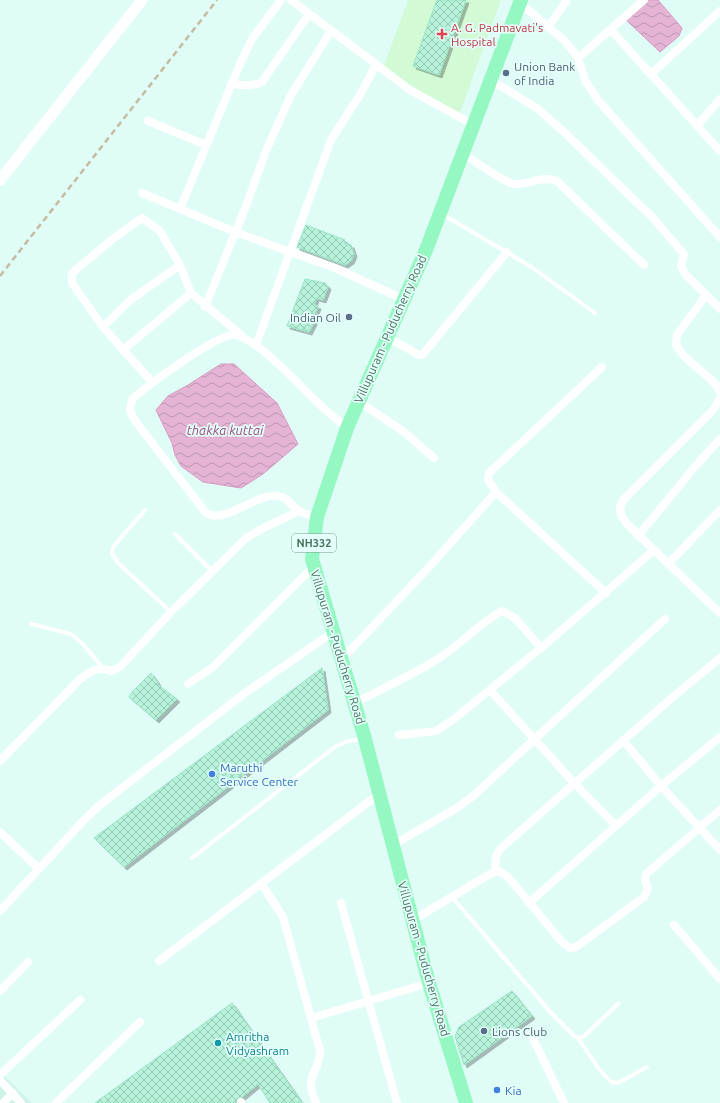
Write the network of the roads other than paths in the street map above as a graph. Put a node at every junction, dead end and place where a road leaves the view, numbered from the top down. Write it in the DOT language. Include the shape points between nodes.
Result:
graph roads {
  1 [pos="142,0"];
  2 [pos="281,0"];
  3 [pos="291,0"];
  4 [pos="567,0"];
  5 [pos="644,0"];
  6 [pos="520,1"];
  7 [pos="720,11"];
  8 [pos="309,14"];
  9 [pos="549,26"];
  10 [pos="611,30"];
  11 [pos="331,31"];
  12 [pos="578,58"];
  13 [pos="376,65"];
  14 [pos="651,74"];
  15 [pos="491,80"];
  16 [pos="231,84"];
  17 [pos="720,99"];
  18 [pos="148,121"];
  19 [pos="474,125"];
  20 [pos="697,126"];
  21 [pos="206,145"];
  22 [pos="720,152"];
  23 [pos="463,154"];
  24 [pos="0,180"];
  25 [pos="142,193"];
  26 [pos="180,209"];
  27 [pos="440,212"];
  28 [pos="236,232"];
  29 [pos="718,235"];
  30 [pos="507,252"];
  31 [pos="290,253"];
  32 [pos="180,265"];
  33 [pos="644,265"];
  34 [pos="191,293"];
  35 [pos="706,295"];
  36 [pos="404,299"];
  37 [pos="205,307"];
  38 [pos="720,309"];
  39 [pos="595,313"];
  40 [pos="103,327"];
  41 [pos="387,337"];
  42 [pos="245,338"];
  43 [pos="256,346"];
  44 [pos="123,350"];
  45 [pos="602,367"];
  46 [pos="152,382"];
  47 [pos="720,392"];
  48 [pos="720,398"];
  49 [pos="358,401"];
  50 [pos="347,428"];
  51 [pos="720,440"];
  52 [pos="434,458"];
  53 [pos="496,492"];
  54 [pos="146,510"];
  55 [pos="720,510"];
  56 [pos="298,511"];
  57 [pos="317,517"];
  58 [pos="175,534"];
  59 [pos="638,536"];
  60 [pos="654,551"];
  61 [pos="668,564"];
  62 [pos="314,566"];
  63 [pos="212,572"];
  64 [pos="606,593"];
  65 [pos="171,612"];
  66 [pos="720,613"];
  67 [pos="665,619"];
  68 [pos="31,624"];
  69 [pos="333,632"];
  70 [pos="541,648"];
  71 [pos="720,658"];
  72 [pos="342,659"];
  73 [pos="103,668"];
  74 [pos="188,684"];
  75 [pos="490,690"];
  76 [pos="355,703"];
  77 [pos="399,735"];
  78 [pos="720,737"];
  79 [pos="365,738"];
  80 [pos="534,740"];
  81 [pos="623,740"];
  82 [pos="0,761"];
  83 [pos="575,784"];
  84 [pos="661,786"];
  85 [pos="379,794"];
  86 [pos="720,810"];
  87 [pos="616,826"];
  88 [pos="698,827"];
  89 [pos="0,832"];
  90 [pos="393,845"];
  91 [pos="720,850"];
  92 [pos="192,858"];
  93 [pos="39,869"];
  94 [pos="495,871"];
  95 [pos="260,883"];
  96 [pos="452,896"];
  97 [pos="341,903"];
  98 [pos="529,903"];
  99 [pos="0,911"];
  100 [pos="413,920"];
  101 [pos="674,925"];
  102 [pos="159,961"];
  103 [pos="28,962"];
  104 [pos="720,979"];
  105 [pos="429,983"];
  106 [pos="0,991"];
  107 [pos="80,1000"];
  108 [pos="368,1001"];
  109 [pos="619,1003"];
  110 [pos="310,1018"];
  111 [pos="140,1022"];
  112 [pos="530,1032"];
  113 [pos="578,1038"];
  114 [pos="647,1068"];
  115 [pos="0,1075"];
  116 [pos="0,1080"];
  117 [pos="13,1094"];
  118 [pos="2,1103"];
  119 [pos="21,1103"];
  120 [pos="56,1103"];
  121 [pos="316,1103"];
  122 [pos="397,1103"];
  123 [pos="466,1103"];
  124 [pos="564,1103"];
  1 -- 24 [label="street"];
  2 -- 16 [label="street" via="252,39"];
  3 -- 8 [label="street"];
  4 -- 9 [label="street"];
  5 -- 10 [label="street"];
  6 -- 9 [label="street"];
  6 -- 15 [label="highway, Villupuram - Puducherry Road / NH332"];
  7 -- 14 [label="street"];
  8 -- 11 [label="street"];
  8 -- 16 [label="street" via="262,82 247,86"];
  9 -- 12 [label="street"];
  10 -- 12 [label="street"];
  10 -- 14 [label="street"];
  11 -- 13 [label="street"];
  11 -- 28 [label="street" via="291,95 266,151"];
  12 -- 29 [label="street" via="585,80 597,100"];
  13 -- 19 [label="street" via="410,90"];
  13 -- 31 [label="street" via="331,140"];
  14 -- 20 [label="street"];
  15 -- 19 [label="highway, Villupuram - Puducherry Road / NH332"];
  15 -- 35 [label="street" via="538,110 563,131 652,217 684,254 681,266 685,274"];
  16 -- 21 [label="street"];
  17 -- 20 [label="street"];
  18 -- 21 [label="street"];
  19 -- 23 [label="highway, Villupuram - Puducherry Road / NH332"];
  20 -- 22 [label="street"];
  21 -- 26 [label="street"];
  23 -- 27 [label="highway, Villupuram - Puducherry Road / NH332"];
  23 -- 33 [label="street" via="513,184 548,178 557,180"];
  25 -- 26 [label="street"];
  26 -- 28 [label="street"];
  27 -- 30 [label="lane"];
  27 -- 36 [label="highway, Villupuram - Puducherry Road / NH332"];
  28 -- 31 [label="street"];
  28 -- 37 [label="street"];
  30 -- 39 [label="lane" via="546,276"];
  30 -- 41 [label="street" via="423,354 419,355"];
  31 -- 36 [label="street" via="335,268"];
  31 -- 43 [label="street"];
  32 -- 34 [label="street"];
  32 -- 40 [label="street" via="129,301"];
  32 -- 40 [label="street" via="160,231 142,218 114,238 72,273 72,283"];
  34 -- 37 [label="street"];
  34 -- 44 [label="street"];
  35 -- 38 [label="street"];
  35 -- 47 [label="street" via="677,335 676,344 687,360 716,385"];
  36 -- 41 [label="highway, Villupuram - Puducherry Road / NH332"];
  37 -- 42 [label="street"];
  40 -- 44 [label="street"];
  41 -- 49 [label="highway, Villupuram - Puducherry Road / NH332"];
  42 -- 43 [label="street"];
  42 -- 46 [label="street" via="234,335 221,339"];
  43 -- 50 [label="street"];
  44 -- 46 [label="street"];
  45 -- 53 [label="street" via="489,473 488,480"];
  46 -- 56 [label="street" via="132,398 129,405 130,413 206,513 221,516 272,496 283,497"];
  48 -- 59 [label="street" via="714,409 624,499 620,507 621,515"];
  49 -- 50 [label="highway, Villupuram - Puducherry Road / NH332"];
  49 -- 52 [label="street" via="404,432"];
  50 -- 57 [label="highway, Villupuram - Puducherry Road / NH332"];
  51 -- 59 [label="street"];
  53 -- 64 [label="street"];
  53 -- 72 [label="street"];
  54 -- 65 [label="lane" via="113,547 112,553 118,563"];
  55 -- 61 [label="street"];
  56 -- 57 [label="street"];
  56 -- 63 [label="street" via="256,531"];
  57 -- 62 [label="highway, Villupuram - Puducherry Road / NH332" via="312,559"];
  58 -- 63 [label="lane"];
  59 -- 60 [label="street"];
  60 -- 61 [label="street"];
  60 -- 64 [label="street"];
  61 -- 66 [label="street"];
  62 -- 69 [label="highway, Villupuram - Puducherry Road / NH332"];
  62 -- 74 [label="street" via="213,667"];
  63 -- 65 [label="street"];
  64 -- 70 [label="street"];
  65 -- 73 [label="street" via="120,667 111,671"];
  67 -- 80 [label="street"];
  68 -- 73 [label="lane" via="71,634"];
  69 -- 72 [label="highway, Villupuram - Puducherry Road / NH332"];
  69 -- 93 [label="street" via="245,693 101,804"];
  70 -- 75 [label="street"];
  70 -- 76 [label="street" via="515,618 502,611 433,662"];
  71 -- 81 [label="street"];
  72 -- 76 [label="highway, Villupuram - Puducherry Road / NH332"];
  73 -- 82 [label="street" via="94,669 80,679"];
  75 -- 77 [label="street" via="436,731"];
  75 -- 80 [label="street"];
  76 -- 79 [label="highway, Villupuram - Puducherry Road / NH332"];
  78 -- 84 [label="street"];
  79 -- 85 [label="highway, Villupuram - Puducherry Road / NH332"];
  79 -- 92 [label="lane" via="336,746"];
  80 -- 83 [label="street"];
  80 -- 90 [label="street" via="472,797"];
  81 -- 83 [label="street"];
  81 -- 84 [label="street"];
  83 -- 87 [label="street"];
  83 -- 94 [label="street" via="501,848 496,856"];
  84 -- 87 [label="street"];
  84 -- 88 [label="street"];
  85 -- 90 [label="highway, Villupuram - Puducherry Road / NH332"];
  85 -- 95 [label="street"];
  86 -- 88 [label="street"];
  87 -- 98 [label="street"];
  88 -- 91 [label="street"];
  88 -- 98 [label="street" via="646,874 648,888 644,897 576,947 570,948 562,942"];
  89 -- 93 [label="street"];
  90 -- 100 [label="highway, Villupuram - Puducherry Road / NH332"];
  93 -- 99 [label="street"];
  94 -- 96 [label="street"];
  94 -- 98 [label="street" via="509,878"];
  95 -- 102 [label="street"];
  95 -- 110 [label="street" via="283,917"];
  96 -- 100 [label="street"];
  96 -- 113 [label="lane" via="552,1014"];
  97 -- 108 [label="street"];
  100 -- 105 [label="highway, Villupuram - Puducherry Road / NH332"];
  101 -- 104 [label="street"];
  103 -- 106 [label="street"];
  105 -- 108 [label="street"];
  105 -- 123 [label="highway, Villupuram - Puducherry Road / NH332"];
  107 -- 115 [label="street"];
  108 -- 110 [label="street"];
  108 -- 122 [label="street"];
  109 -- 113 [label="lane" via="583,1037"];
  110 -- 121 [label="street" via="320,1051 320,1060 310,1082"];
  111 -- 120 [label="street"];
  112 -- 124 [label="street"];
  113 -- 114 [label="lane" via="611,1082 618,1083"];
  116 -- 117 [label="street"];
  117 -- 118 [label="street"];
  117 -- 119 [label="street"];
}
